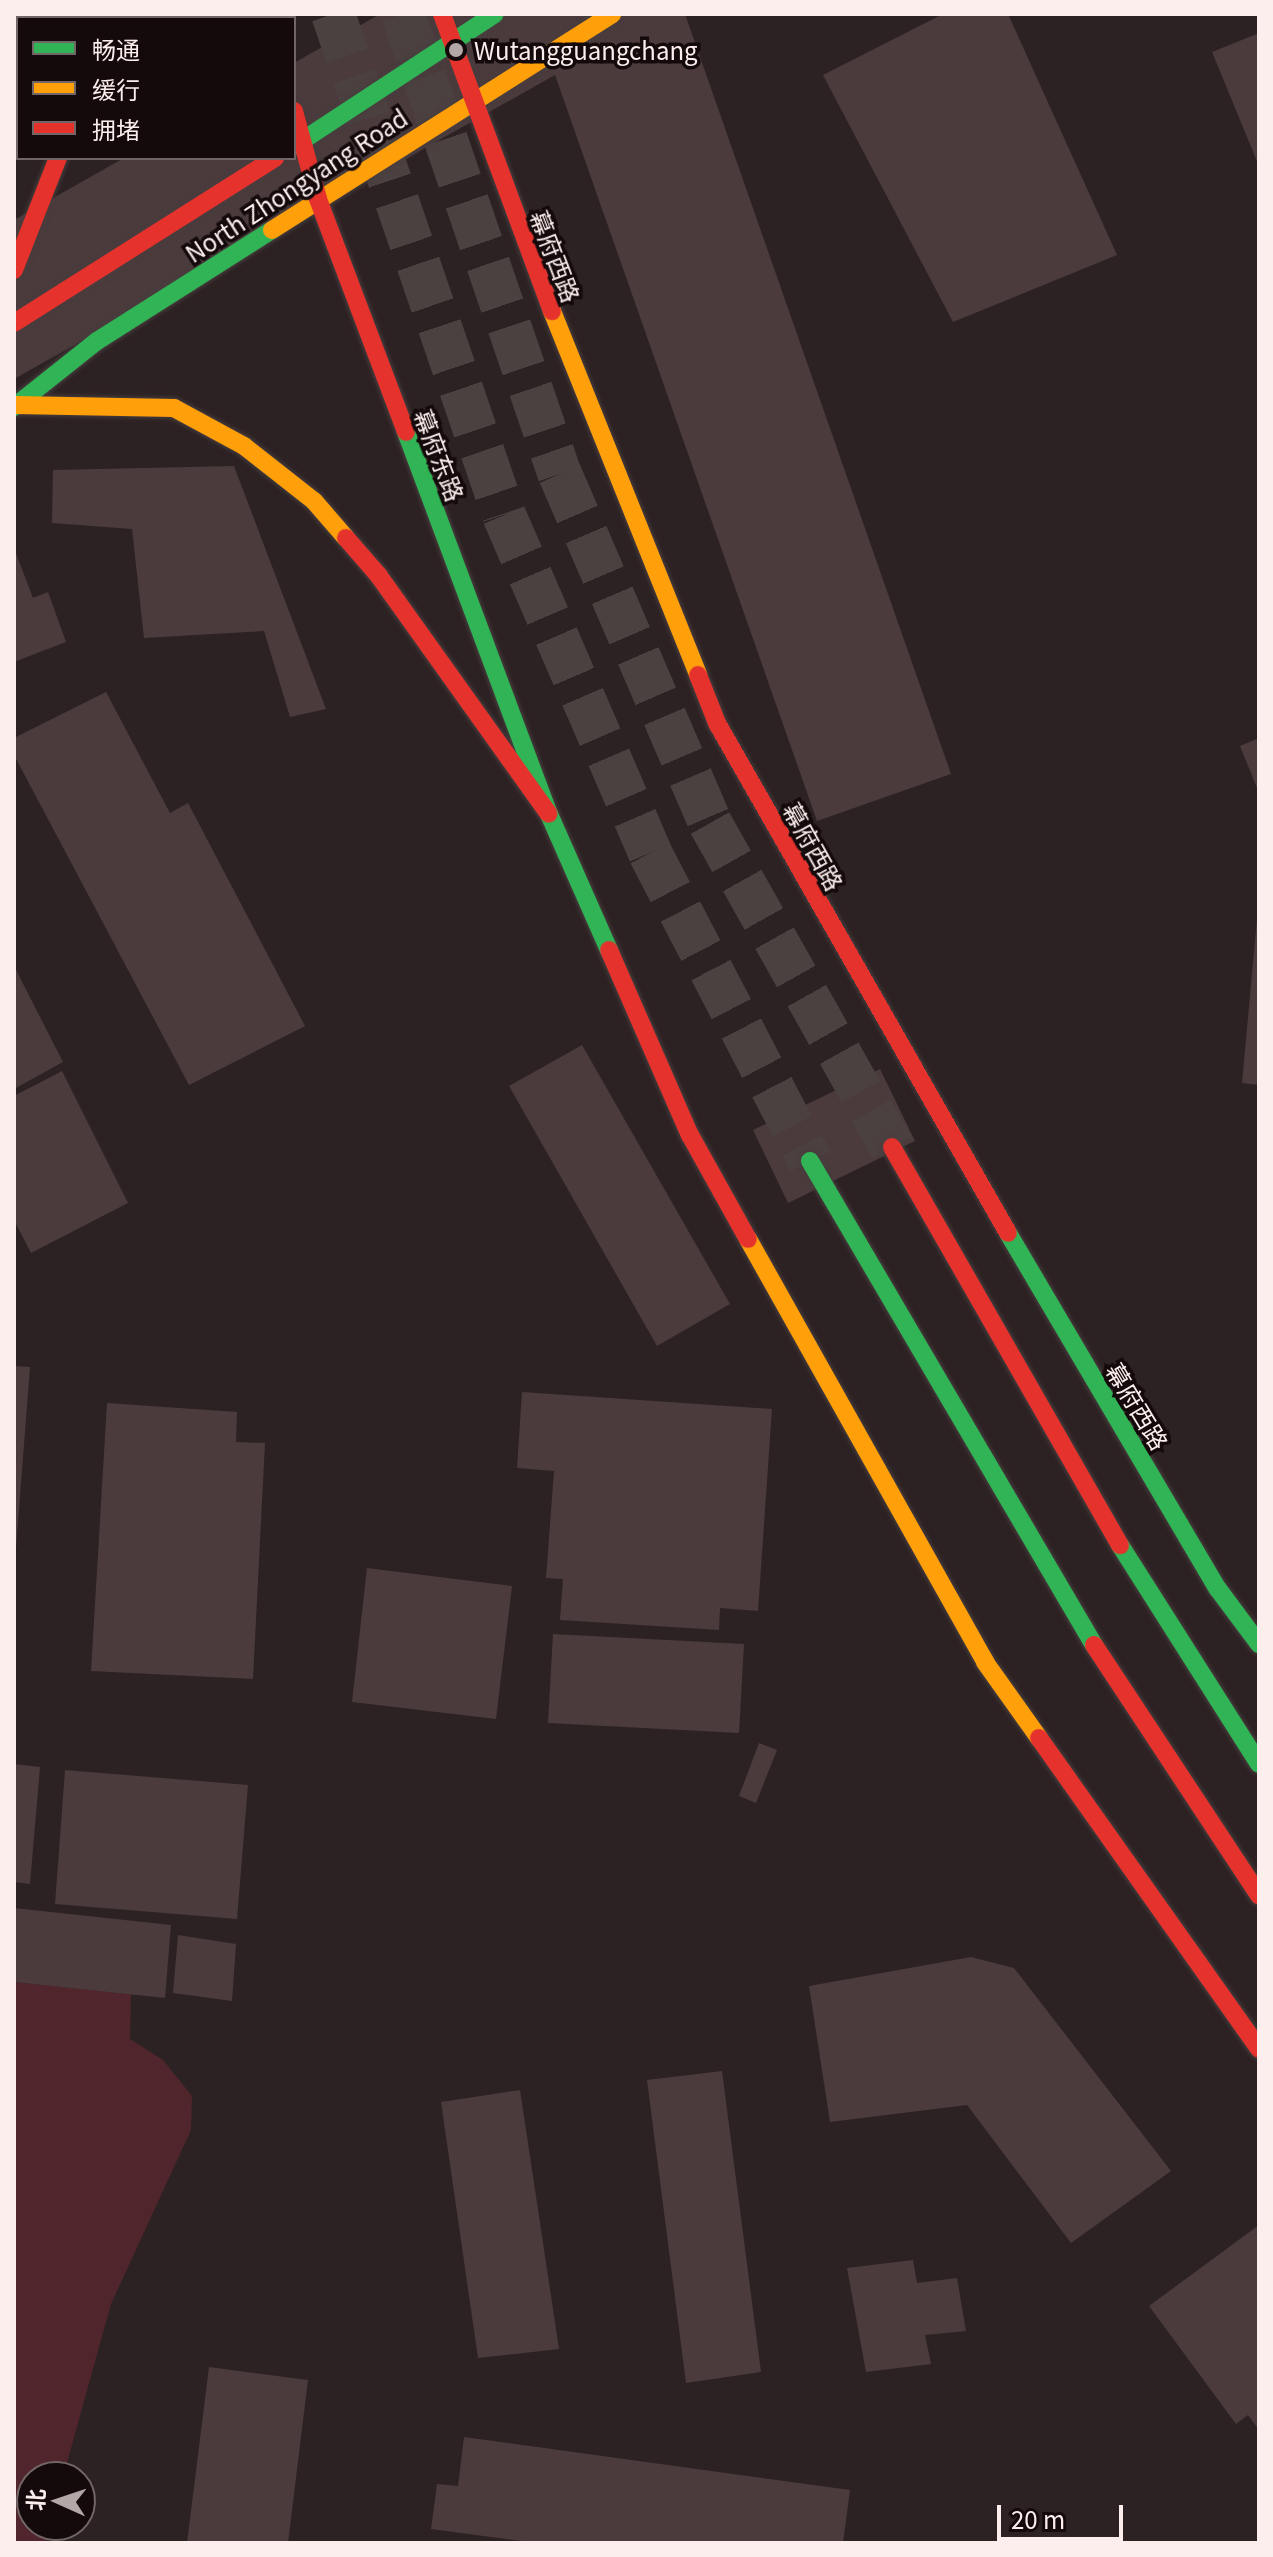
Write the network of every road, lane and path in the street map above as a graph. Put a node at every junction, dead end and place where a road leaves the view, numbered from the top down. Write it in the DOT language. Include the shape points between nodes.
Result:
graph roads {
  1 [pos="442,14"];
  2 [pos="495,14"];
  3 [pos="612,14"];
  4 [pos="451,42"];
  5 [pos="471,102"];
  6 [pos="298,144"];
  7 [pos="57,160"];
  8 [pos="272,160"];
  9 [pos="318,199"];
  10 [pos="14,270"];
  11 [pos="14,323"];
  12 [pos="15,406"];
  13 [pos="549,814"];
  14 [pos="892,1147"];
  15 [pos="810,1161"];
  16 [pos="1259,1644"];
  17 [pos="1259,1764"];
  18 [pos="1259,1895"];
  19 [pos="1259,2049"];
  1 -- 4 [label="main road, 幕府西路"];
  2 -- 4 [label="main road, North Zhongyang Road"];
  3 -- 5 [label="main road, North Zhongyang Road"];
  4 -- 5 [label="main road, 幕府西路"];
  4 -- 6 [label="main road, North Zhongyang Road"];
  5 -- 9 [label="main road, North Zhongyang Road"];
  5 -- 16 [label="main road, 幕府西路" via="717,723 897,1044 1218,1589"];
  6 -- 9 [label="main road, 幕府东路"];
  7 -- 10 [label="main road"];
  8 -- 11 [label="main road, North Zhongyang Road"];
  9 -- 12 [label="main road, North Zhongyang Road" via="97,341"];
  9 -- 13 [label="main road, 幕府东路"];
  12 -- 13 [label="main road" via="174,408 244,446 314,501 379,576"];
  13 -- 19 [label="main road" via="690,1135 985,1662"];
  14 -- 17 [label="main road" via="1160,1615"];
  15 -- 18 [label="main road" via="1114,1679"];
}
